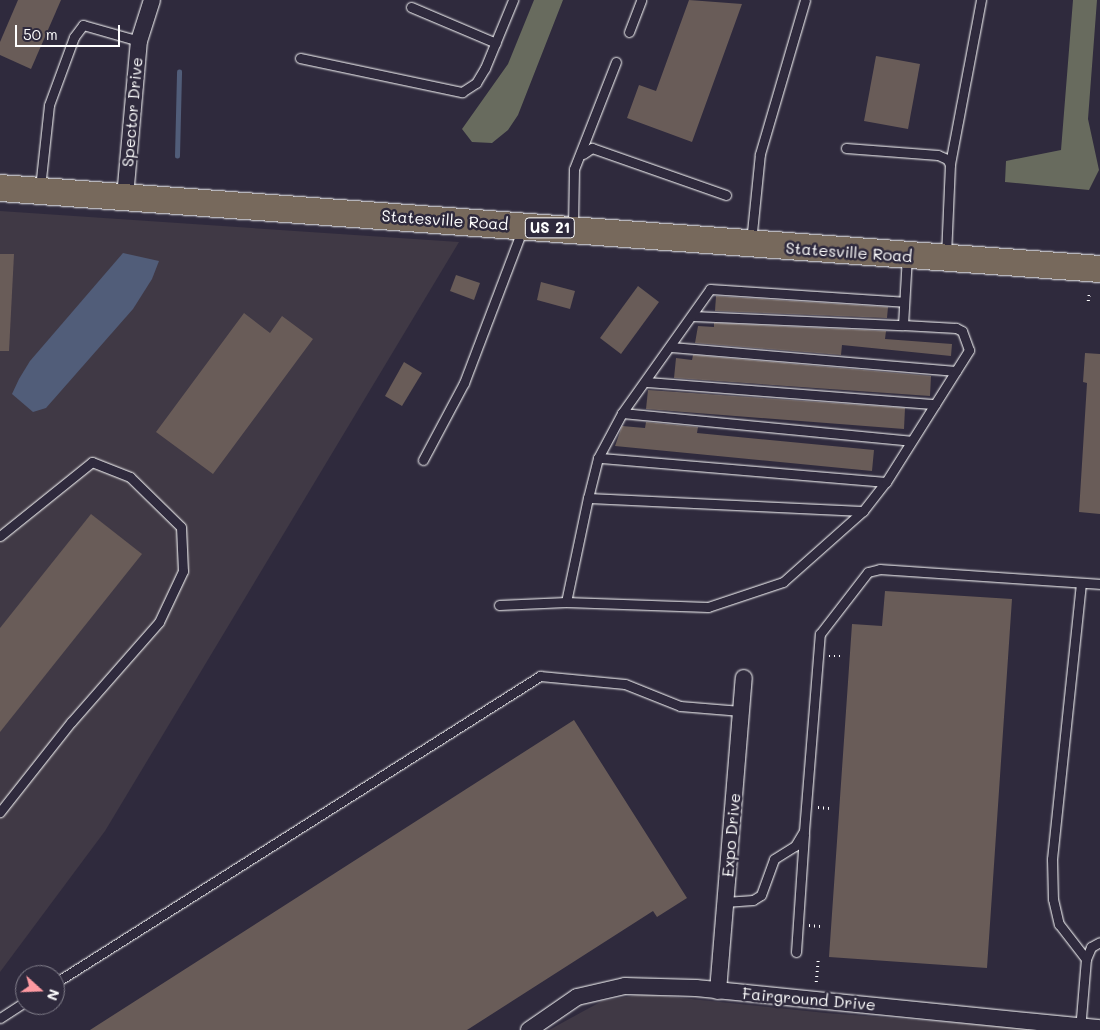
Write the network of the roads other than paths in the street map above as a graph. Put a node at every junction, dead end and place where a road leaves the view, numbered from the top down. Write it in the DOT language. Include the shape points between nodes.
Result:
graph roads {
  1 [pos="152,0"];
  2 [pos="514,0"];
  3 [pos="641,0"];
  4 [pos="805,0"];
  5 [pos="981,0"];
  6 [pos="411,7"];
  7 [pos="629,32"];
  8 [pos="139,41"];
  9 [pos="496,42"];
  10 [pos="300,58"];
  11 [pos="616,62"];
  12 [pos="846,148"];
  13 [pos="582,154"];
  14 [pos="950,164"];
  15 [pos="0,188"];
  16 [pos="40,191"];
  17 [pos="726,195"];
  18 [pos="125,197"];
  19 [pos="524,226"];
  20 [pos="573,230"];
  21 [pos="751,245"];
  22 [pos="907,256"];
  23 [pos="946,258"];
  24 [pos="1100,269"];
  25 [pos="904,302"];
  26 [pos="693,316"];
  27 [pos="903,325"];
  28 [pos="671,346"];
  29 [pos="956,371"];
  30 [pos="647,382"];
  31 [pos="935,404"];
  32 [pos="622,413"];
  33 [pos="910,441"];
  34 [pos="598,458"];
  35 [pos="423,460"];
  36 [pos="886,482"];
  37 [pos="588,498"];
  38 [pos="863,511"];
  39 [pos="0,536"];
  40 [pos="1081,583"];
  41 [pos="1100,584"];
  42 [pos="566,602"];
  43 [pos="500,605"];
  44 [pos="744,678"];
  45 [pos="741,711"];
  46 [pos="0,812"];
  47 [pos="804,832"];
  48 [pos="726,902"];
  49 [pos="1100,942"];
  50 [pos="796,952"];
  51 [pos="1086,959"];
  52 [pos="65,977"];
  53 [pos="718,991"];
  54 [pos="15,1008"];
  55 [pos="0,1018"];
  56 [pos="1081,1028"];
  57 [pos="1100,1028"];
  58 [pos="528,1030"];
  1 -- 8 [label="street, Spector Drive"];
  2 -- 9 [label="lane"];
  3 -- 7 [label="lane"];
  4 -- 21 [label="lane" via="760,154"];
  5 -- 14 [label="lane"];
  6 -- 9 [label="lane"];
  8 -- 16 [label="lane" via="84,25 74,37 49,105"];
  8 -- 18 [label="street, Spector Drive"];
  9 -- 10 [label="lane" via="476,83 462,92"];
  11 -- 13 [label="lane"];
  12 -- 14 [label="lane" via="938,154"];
  13 -- 17 [label="lane" via="592,148"];
  13 -- 20 [label="lane" via="574,169"];
  14 -- 23 [label="lane"];
  15 -- 16 [label="main road, Statesville Road / US 21"];
  16 -- 18 [label="main road, Statesville Road / US 21"];
  18 -- 19 [label="main road, Statesville Road / US 21"];
  19 -- 20 [label="main road, Statesville Road / US 21"];
  19 -- 35 [label="lane" via="464,383"];
  20 -- 21 [label="main road, Statesville Road / US 21"];
  21 -- 22 [label="main road, Statesville Road / US 21"];
  22 -- 23 [label="main road, Statesville Road / US 21"];
  22 -- 25 [label="lane"];
  23 -- 24 [label="main road, Statesville Road / US 21"];
  25 -- 26 [label="lane" via="710,289"];
  25 -- 27 [label="lane"];
  26 -- 27 [label="lane"];
  26 -- 28 [label="lane"];
  27 -- 29 [label="lane" via="962,331 969,350"];
  28 -- 29 [label="lane"];
  28 -- 30 [label="lane"];
  29 -- 31 [label="lane"];
  30 -- 31 [label="lane"];
  30 -- 32 [label="lane"];
  31 -- 33 [label="lane"];
  32 -- 33 [label="lane"];
  32 -- 34 [label="lane"];
  33 -- 36 [label="lane"];
  34 -- 36 [label="lane"];
  34 -- 37 [label="lane"];
  36 -- 38 [label="lane"];
  37 -- 38 [label="lane"];
  37 -- 42 [label="lane"];
  38 -- 42 [label="lane" via="783,582 708,607"];
  39 -- 46 [label="lane" via="92,462 130,477 181,527 183,570 159,622 71,722"];
  40 -- 41 [label="lane"];
  40 -- 47 [label="lane" via="880,569 868,572 820,634"];
  40 -- 51 [label="lane" via="1052,859 1053,899 1059,924"];
  42 -- 43 [label="lane"];
  44 -- 45 [label="street, Expo Drive"];
  45 -- 48 [label="street, Expo Drive"];
  45 -- 52 [label="lane" via="680,706 626,684 540,676"];
  47 -- 48 [label="lane" via="795,846 774,859 761,895 753,900"];
  47 -- 50 [label="lane"];
  48 -- 53 [label="street, Expo Drive"];
  49 -- 51 [label="lane" via="1091,947"];
  51 -- 56 [label="lane"];
  53 -- 56 [label="street, Fairground Drive"];
  53 -- 58 [label="street, Fairground Drive" via="650,986 598,989 577,997"];
  54 -- 55 [label="lane"];
  56 -- 57 [label="street, Fairground Drive"];
}
